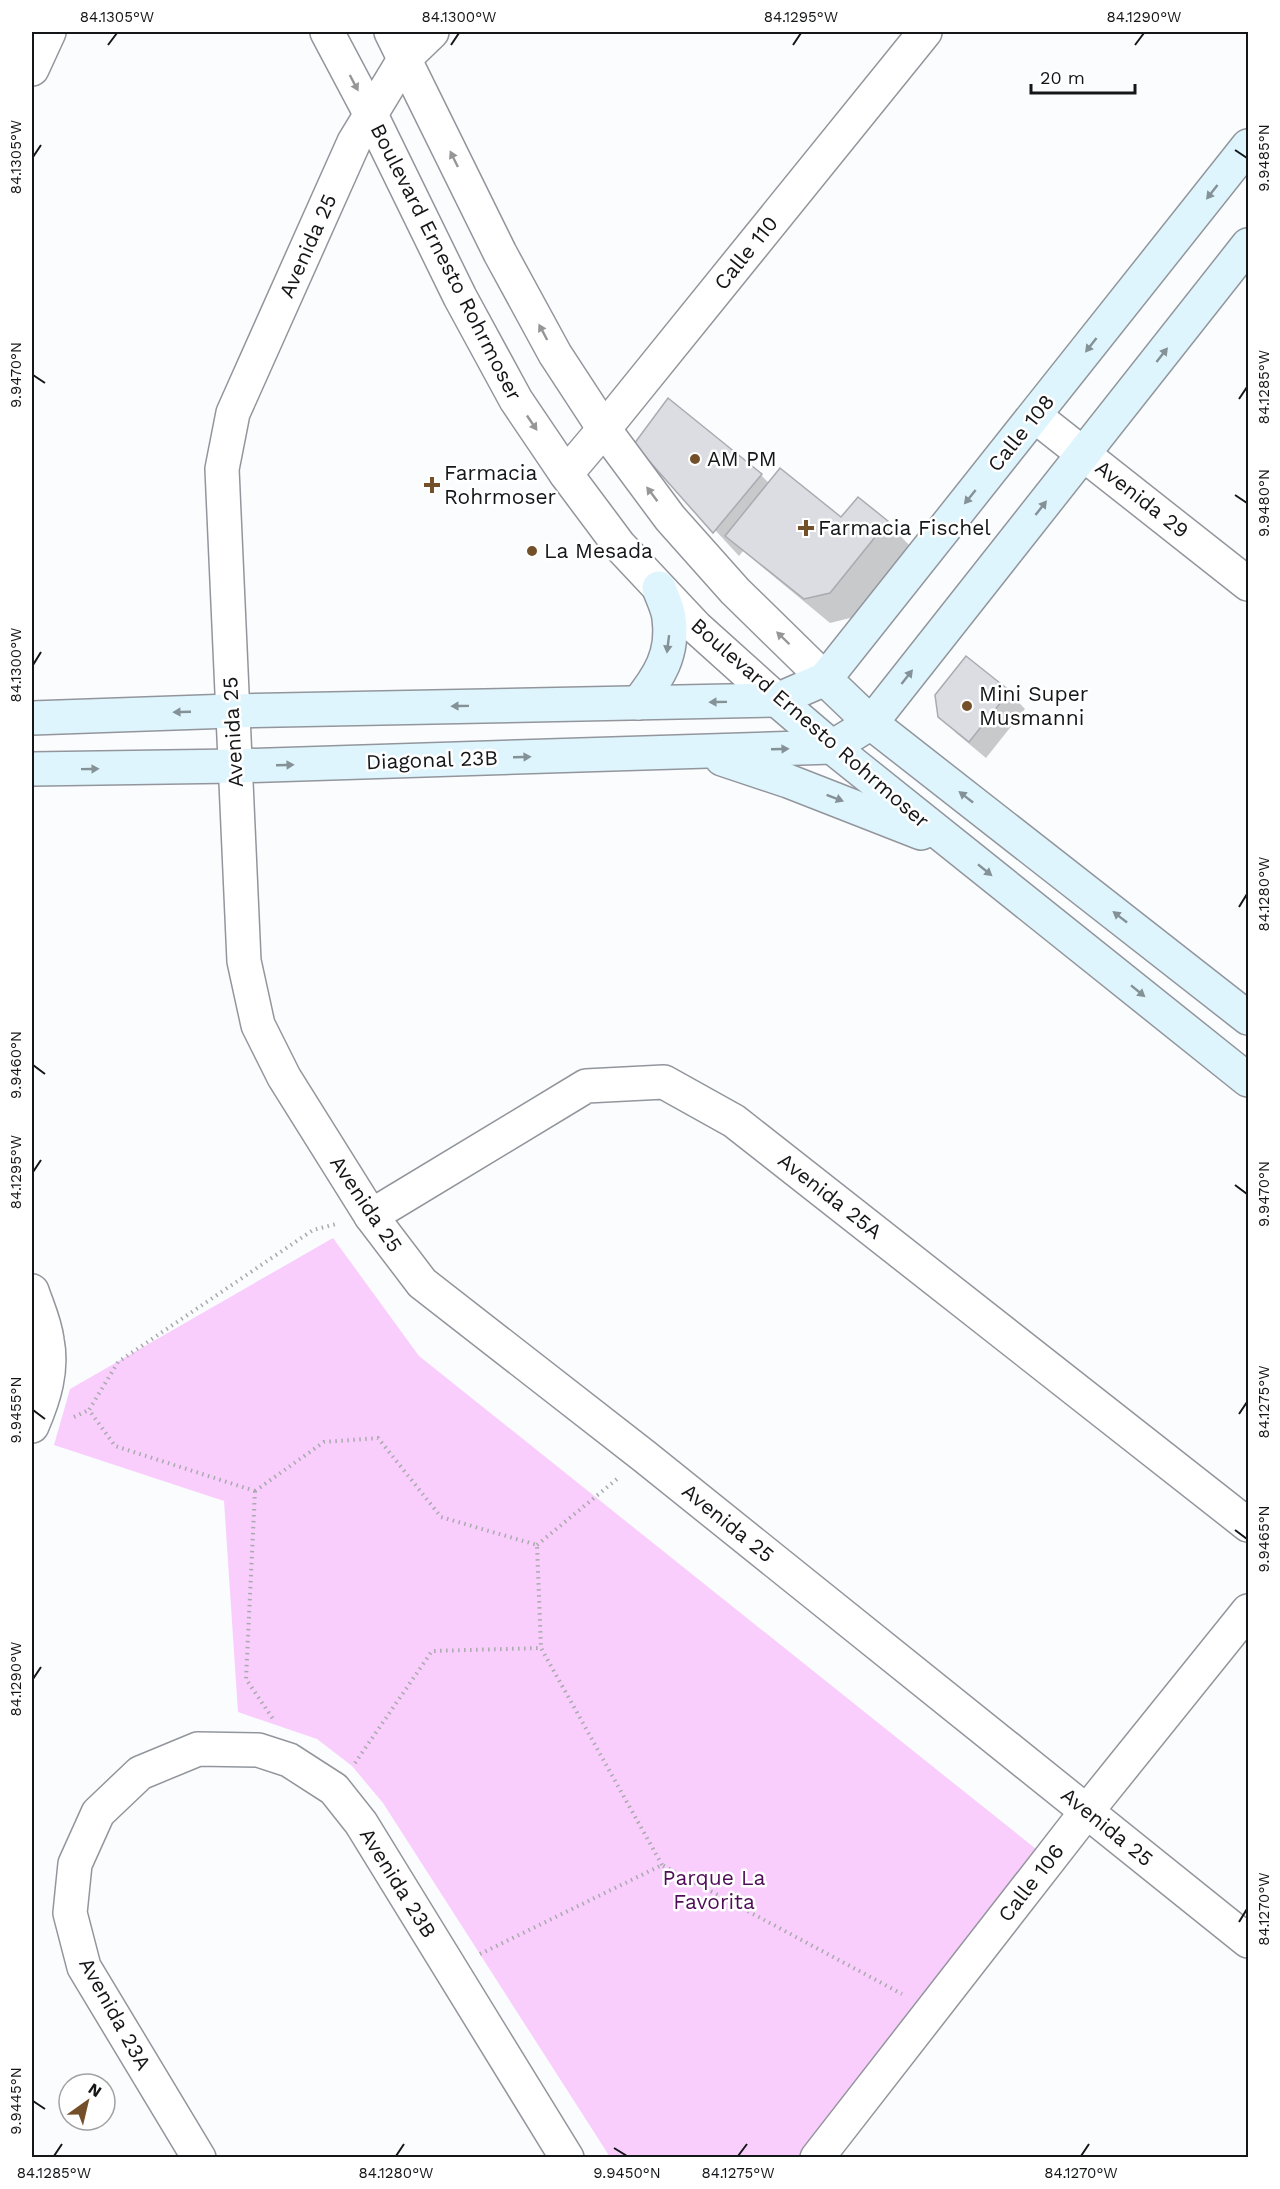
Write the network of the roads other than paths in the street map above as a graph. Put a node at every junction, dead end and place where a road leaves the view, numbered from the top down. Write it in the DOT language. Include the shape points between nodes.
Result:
graph roads {
  1 [pos="327,32"];
  2 [pos="432,32"];
  3 [pos="925,32"];
  4 [pos="43,33"];
  5 [pos="398,45"];
  6 [pos="32,69"];
  7 [pos="371,116"];
  8 [pos="1248,146"];
  9 [pos="1248,245"];
  10 [pos="1035,416"];
  11 [pos="604,429"];
  12 [pos="1084,453"];
  13 [pos="566,474"];
  14 [pos="1248,584"];
  15 [pos="659,588"];
  16 [pos="825,679"];
  17 [pos="777,700"];
  18 [pos="638,703"];
  19 [pos="231,711"];
  20 [pos="32,718"];
  21 [pos="871,723"];
  22 [pos="832,747"];
  23 [pos="700,752"];
  24 [pos="235,766"];
  25 [pos="32,770"];
  26 [pos="960,849"];
  27 [pos="1248,1018"];
  28 [pos="1248,1080"];
  29 [pos="371,1215"];
  30 [pos="32,1291"];
  31 [pos="32,1426"];
  32 [pos="1248,1525"];
  33 [pos="1248,1611"];
  34 [pos="140,1773"];
  35 [pos="1088,1811"];
  36 [pos="1248,1941"];
  37 [pos="199,2157"];
  38 [pos="567,2157"];
  39 [pos="817,2157"];
  1 -- 7 [label="street, Boulevard Ernesto Rohrmoser, one-way"];
  2 -- 5 [label="street, Avenida 25"];
  3 -- 11 [label="street, Calle 110"];
  4 -- 6 [label="street"];
  5 -- 7 [label="street, Avenida 25"];
  11 -- 5 [label="street, Boulevard Ernesto Rohrmoser, one-way" via="555,354 511,273"];
  7 -- 13 [label="street, Boulevard Ernesto Rohrmoser, one-way" via="460,297 516,400"];
  7 -- 19 [label="street, Avenida 25" via="354,142 233,413 222,469"];
  8 -- 10 [label="main road, Calle 108, one-way"];
  12 -- 9 [label="main road, one-way"];
  10 -- 12 [label="street, Avenida 29"];
  10 -- 16 [label="main road, Calle 108, one-way"];
  11 -- 13 [label="street, Calle 110"];
  16 -- 11 [label="street, Boulevard Ernesto Rohrmoser, one-way" via="728,583 670,518"];
  12 -- 14 [label="street, Avenida 29"];
  21 -- 12 [label="main road, one-way"];
  13 -- 15 [label="street, Boulevard Ernesto Rohrmoser" via="619,545"];
  15 -- 17 [label="street, Boulevard Ernesto Rohrmoser"];
  15 -- 18 [label="main road, one-way" via="669,617 669,649 657,679"];
  16 -- 17 [label="main road, Calle 108"];
  16 -- 21 [label="main road, Boulevard Ernesto Rohrmoser"];
  17 -- 18 [label="main road, one-way"];
  17 -- 22 [label="main road, Boulevard Ernesto Rohrmoser"];
  18 -- 19 [label="main road, one-way"];
  19 -- 20 [label="main road, one-way"];
  19 -- 24 [label="street, Avenida 25"];
  21 -- 22 [label="main road"];
  27 -- 21 [label="main road, Boulevard Ernesto Rohrmoser, one-way"];
  23 -- 22 [label="main road, Diagonal 23B, one-way"];
  22 -- 26 [label="main road, Boulevard Ernesto Rohrmoser"];
  24 -- 23 [label="main road, Diagonal 23B, one-way"];
  23 -- 26 [label="main road, one-way" via="832,797"];
  25 -- 24 [label="main road, Diagonal 23B, one-way"];
  24 -- 29 [label="street, Avenida 25" via="244,961 258,1025 284,1077"];
  26 -- 28 [label="main road, Boulevard Ernesto Rohrmoser, one-way"];
  29 -- 32 [label="street, Avenida 25A" via="586,1086 664,1082 734,1121"];
  29 -- 35 [label="street, Avenida 25" via="422,1283"];
  30 -- 31 [label="street" via="48,1339 48,1372"];
  33 -- 35 [label="street, Calle 106"];
  34 -- 37 [label="street, Avenida 23A" via="98,1813 75,1864 70,1912 84,1966"];
  34 -- 38 [label="street, Avenida 23B" via="198,1749 258,1750 289,1760 334,1789 361,1823"];
  35 -- 36 [label="street, Avenida 25"];
  35 -- 39 [label="street, Calle 106"];
}
